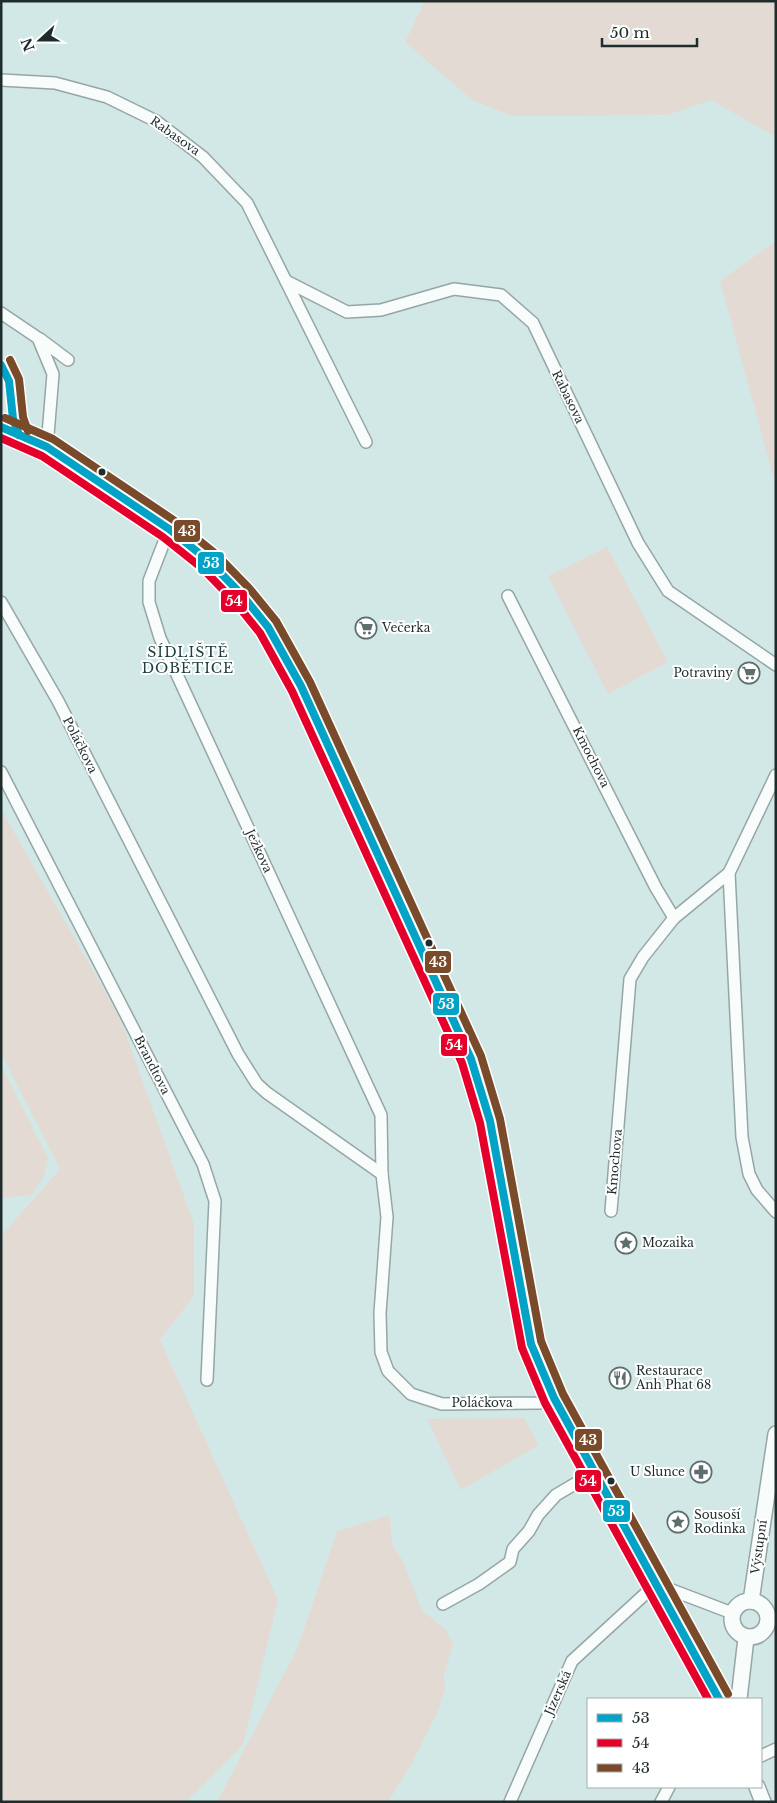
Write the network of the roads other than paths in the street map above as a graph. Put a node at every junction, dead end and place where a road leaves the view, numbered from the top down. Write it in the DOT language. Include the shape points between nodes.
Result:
graph roads {
  1 [pos="1,80"];
  2 [pos="286,281"];
  3 [pos="1,313"];
  4 [pos="38,338"];
  5 [pos="68,360"];
  6 [pos="1,427"];
  7 [pos="366,442"];
  8 [pos="47,447"];
  9 [pos="169,529"];
  10 [pos="508,596"];
  11 [pos="1,602"];
  12 [pos="776,665"];
  13 [pos="1,772"];
  14 [pos="776,775"];
  15 [pos="729,873"];
  16 [pos="674,918"];
  17 [pos="382,1174"];
  18 [pos="611,1211"];
  19 [pos="776,1212"];
  20 [pos="207,1380"];
  21 [pos="554,1398"];
  22 [pos="776,1434"];
  23 [pos="595,1472"];
  24 [pos="656,1584"];
  25 [pos="751,1601"];
  26 [pos="443,1604"];
  27 [pos="732,1613"];
  28 [pos="746,1638"];
  29 [pos="718,1698"];
  30 [pos="739,1698"];
  31 [pos="776,1749"];
  32 [pos="762,1756"];
  33 [pos="669,1788"];
  34 [pos="757,1788"];
  35 [pos="510,1802"];
  36 [pos="662,1802"];
  37 [pos="763,1802"];
  1 -- 2 [label="street, Rabasova" via="55,83 107,97 156,120 203,156 247,203"];
  2 -- 7 [label="street, Rabasova"];
  2 -- 12 [label="street, Rabasova" via="347,312 381,310 454,289 501,295 533,323 638,543 668,591"];
  3 -- 4 [label="street"];
  4 -- 5 [label="street"];
  4 -- 8 [label="street" via="53,374"];
  6 -- 8 [label="street"];
  8 -- 9 [label="street"];
  9 -- 17 [label="street, Ježkova" via="148,581 149,602 160,638 381,1116"];
  9 -- 21 [label="street" via="210,562 268,627 305,695 467,1050 490,1121 531,1344"];
  10 -- 16 [label="street, Kmochova"];
  11 -- 17 [label="street, Poláčkova" via="58,701 238,1054 257,1084"];
  13 -- 20 [label="street, Brandtova" via="203,1164 215,1201"];
  14 -- 15 [label="street, Kmochova"];
  15 -- 16 [label="street, Kmochova"];
  15 -- 19 [label="street, Kmochova" via="742,1137 749,1174 757,1190"];
  16 -- 18 [label="street, Kmochova" via="630,979"];
  17 -- 21 [label="street, Poláčkova" via="387,1217 380,1313 381,1352 388,1371 411,1394 442,1404 540,1403"];
  21 -- 23 [label="street"];
  22 -- 25 [label="street, Výstupní"];
  23 -- 24 [label="street"];
  23 -- 26 [label="street" via="556,1495 513,1549 510,1562"];
  24 -- 27 [label="street"];
  24 -- 29 [label="street"];
  24 -- 35 [label="street, Jizerská" via="572,1661"];
  25 -- 27 [label="street" via="742,1602"];
  25 -- 28 [label="street" via="765,1608 768,1626 754,1638"];
  27 -- 28 [label="street" via="734,1629"];
  28 -- 30 [label="street"];
  31 -- 32 [label="street"];
  33 -- 36 [label="street"];
  34 -- 37 [label="street"];
}
